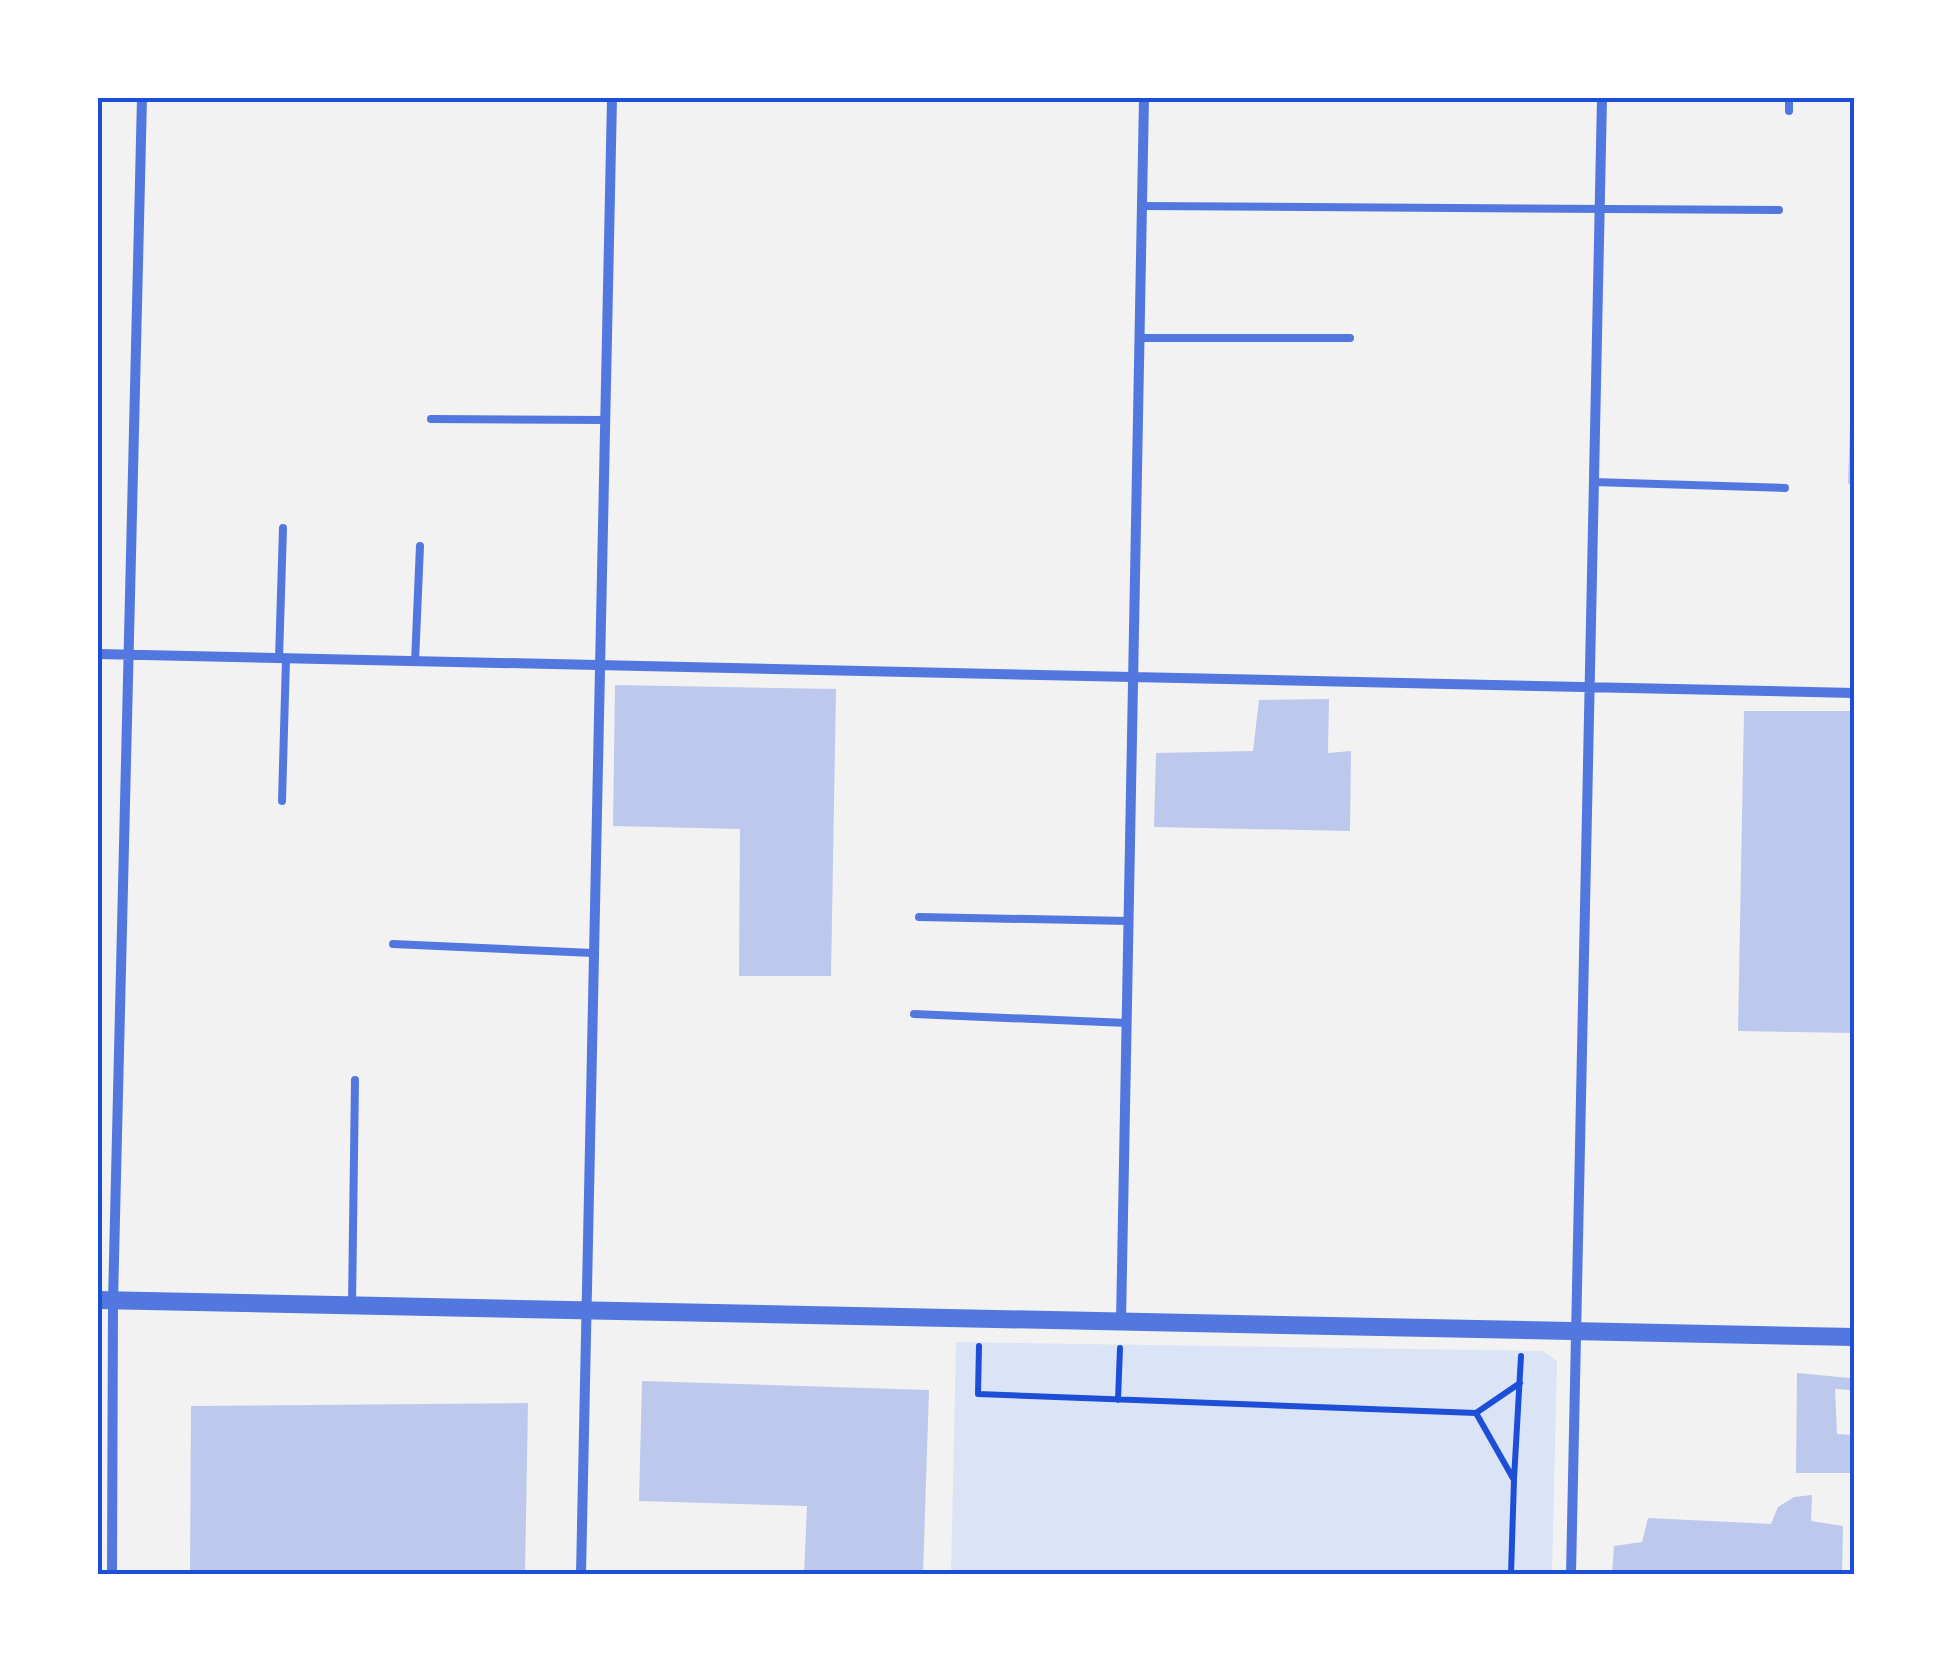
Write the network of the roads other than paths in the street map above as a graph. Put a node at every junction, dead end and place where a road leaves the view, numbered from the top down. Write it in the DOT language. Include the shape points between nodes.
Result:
graph roads {
  1 [pos="142,98"];
  2 [pos="612,98"];
  3 [pos="1144,98"];
  4 [pos="1602,98"];
  5 [pos="1789,98"];
  6 [pos="1789,111"];
  7 [pos="1142,206"];
  8 [pos="1600,207"];
  9 [pos="1779,210"];
  10 [pos="1140,338"];
  11 [pos="1350,338"];
  12 [pos="431,419"];
  13 [pos="605,420"];
  14 [pos="1593,482"];
  15 [pos="1785,488"];
  16 [pos="283,528"];
  17 [pos="420,546"];
  18 [pos="98,654"];
  19 [pos="130,656"];
  20 [pos="282,659"];
  21 [pos="415,663"];
  22 [pos="598,666"];
  23 [pos="1133,679"];
  24 [pos="1588,688"];
  25 [pos="1854,692"];
  26 [pos="282,802"];
  27 [pos="919,917"];
  28 [pos="1129,921"];
  29 [pos="394,944"];
  30 [pos="594,953"];
  31 [pos="914,1014"];
  32 [pos="1126,1023"];
  33 [pos="356,1080"];
  34 [pos="105,1300"];
  35 [pos="352,1307"];
  36 [pos="587,1312"];
  37 [pos="1121,1322"];
  38 [pos="1575,1331"];
  39 [pos="1854,1336"];
  40 [pos="112,1574"];
  41 [pos="581,1574"];
  42 [pos="1571,1574"];
  1 -- 19 [label="street"];
  2 -- 13 [label="street"];
  3 -- 7 [label="street"];
  4 -- 8 [label="street"];
  5 -- 6 [label="lane"];
  7 -- 8 [label="lane"];
  7 -- 10 [label="street"];
  8 -- 9 [label="lane"];
  8 -- 14 [label="street"];
  10 -- 11 [label="lane"];
  10 -- 23 [label="street"];
  12 -- 13 [label="lane"];
  13 -- 22 [label="street"];
  14 -- 15 [label="lane"];
  14 -- 24 [label="street"];
  16 -- 20 [label="lane"];
  17 -- 21 [label="lane"];
  18 -- 19 [label="street"];
  19 -- 20 [label="street"];
  19 -- 34 [label="street"];
  20 -- 21 [label="street"];
  20 -- 26 [label="lane"];
  21 -- 22 [label="street"];
  22 -- 23 [label="street"];
  22 -- 30 [label="street"];
  23 -- 24 [label="street"];
  23 -- 28 [label="street"];
  24 -- 25 [label="street"];
  24 -- 38 [label="street"];
  27 -- 28 [label="lane"];
  28 -- 32 [label="street"];
  29 -- 30 [label="lane"];
  30 -- 36 [label="street"];
  31 -- 32 [label="lane"];
  32 -- 37 [label="street"];
  33 -- 35 [label="lane"];
  34 -- 35 [label="street"];
  34 -- 40 [label="street"];
  35 -- 36 [label="street"];
  36 -- 37 [label="street"];
  36 -- 41 [label="street"];
  37 -- 38 [label="street"];
  38 -- 39 [label="street"];
  38 -- 42 [label="street"];
}
